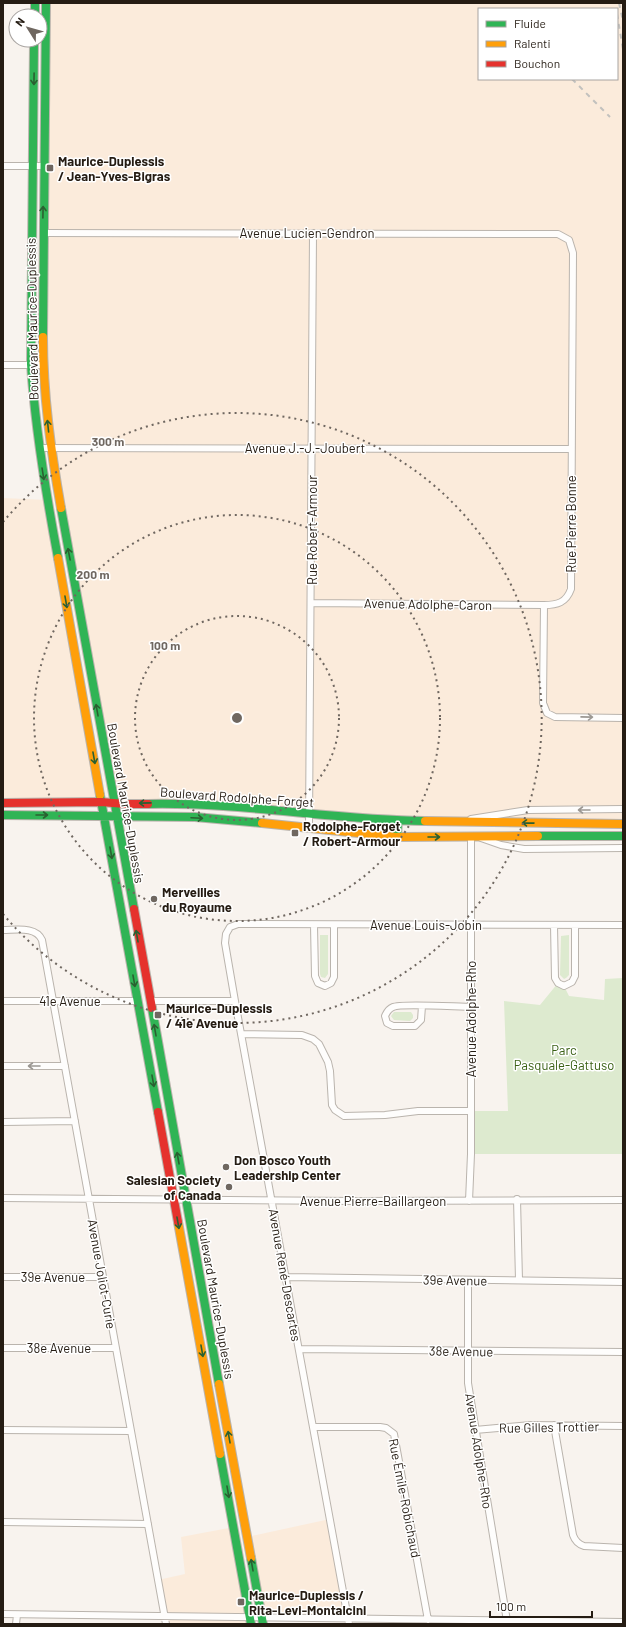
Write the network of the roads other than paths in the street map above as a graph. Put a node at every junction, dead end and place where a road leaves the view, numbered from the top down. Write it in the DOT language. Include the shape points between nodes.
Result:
graph roads {
  1 [pos="46,3"];
  2 [pos="34,48"];
  3 [pos="3,166"];
  4 [pos="33,166"];
  5 [pos="44,166"];
  6 [pos="43,233"];
  7 [pos="313,234"];
  8 [pos="569,240"];
  9 [pos="31,364"];
  10 [pos="3,365"];
  11 [pos="43,365"];
  12 [pos="50,447"];
  13 [pos="39,448"];
  14 [pos="312,448"];
  15 [pos="571,449"];
  16 [pos="312,602"];
  17 [pos="544,605"];
  18 [pos="623,718"];
  19 [pos="3,802"];
  20 [pos="101,802"];
  21 [pos="114,803"];
  22 [pos="623,810"];
  23 [pos="310,813"];
  24 [pos="3,815"];
  25 [pos="104,815"];
  26 [pos="116,816"];
  27 [pos="398,821"];
  28 [pos="455,822"];
  29 [pos="623,824"];
  30 [pos="309,827"];
  31 [pos="623,836"];
  32 [pos="397,837"];
  33 [pos="475,837"];
  34 [pos="623,848"];
  35 [pos="471,924"];
  36 [pos="314,925"];
  37 [pos="334,925"];
  38 [pos="554,925"];
  39 [pos="575,925"];
  40 [pos="623,925"];
  41 [pos="230,927"];
  42 [pos="3,930"];
  43 [pos="3,1001"];
  44 [pos="53,1001"];
  45 [pos="138,1001"];
  46 [pos="150,1001"];
  47 [pos="235,1001"];
  48 [pos="422,1006"];
  49 [pos="472,1008"];
  50 [pos="241,1034"];
  51 [pos="3,1066"];
  52 [pos="65,1066"];
  53 [pos="471,1111"];
  54 [pos="75,1121"];
  55 [pos="3,1122"];
  56 [pos="3,1198"];
  57 [pos="89,1198"];
  58 [pos="174,1199"];
  59 [pos="186,1199"];
  60 [pos="517,1199"];
  61 [pos="272,1200"];
  62 [pos="623,1200"];
  63 [pos="469,1201"];
  64 [pos="3,1277"];
  65 [pos="103,1277"];
  66 [pos="286,1278"];
  67 [pos="519,1280"];
  68 [pos="468,1281"];
  69 [pos="623,1282"];
  70 [pos="3,1348"];
  71 [pos="116,1348"];
  72 [pos="299,1349"];
  73 [pos="468,1351"];
  74 [pos="623,1352"];
  75 [pos="554,1425"];
  76 [pos="623,1426"];
  77 [pos="313,1427"];
  78 [pos="3,1430"];
  79 [pos="475,1430"];
  80 [pos="131,1431"];
  81 [pos="3,1522"];
  82 [pos="148,1524"];
  83 [pos="623,1548"];
  84 [pos="3,1614"];
  85 [pos="17,1615"];
  86 [pos="92,1616"];
  87 [pos="164,1616"];
  88 [pos="251,1620"];
  89 [pos="428,1620"];
  90 [pos="262,1621"];
  91 [pos="507,1621"];
  92 [pos="348,1622"];
  93 [pos="623,1622"];
  94 [pos="16,1624"];
  95 [pos="92,1624"];
  96 [pos="166,1624"];
  1 -- 5 [label="street, Boulevard Maurice-Duplessis"];
  2 -- 4 [label="street, Boulevard Maurice-Duplessis, one-way"];
  3 -- 4 [label="street"];
  4 -- 5 [label="street"];
  4 -- 9 [label="street, Boulevard Maurice-Duplessis"];
  6 -- 5 [label="street, Boulevard Maurice-Duplessis, one-way"];
  6 -- 7 [label="street, Avenue Lucien-Gendron"];
  6 -- 11 [label="street, Boulevard Maurice-Duplessis"];
  7 -- 8 [label="street, Avenue Lucien-Gendron" via="558,234"];
  7 -- 14 [label="street, Rue Robert-Armour"];
  8 -- 15 [label="street, Rue Pierre Bonne" via="573,253"];
  9 -- 10 [label="street"];
  9 -- 11 [label="street"];
  9 -- 13 [label="street, Boulevard Maurice-Duplessis"];
  12 -- 11 [label="street, Boulevard Maurice-Duplessis, one-way"];
  12 -- 13 [label="street, Avenue J.-J.-Joubert"];
  12 -- 14 [label="street, Avenue J.-J.-Joubert"];
  21 -- 12 [label="street, Boulevard Maurice-Duplessis, one-way"];
  13 -- 20 [label="street, Boulevard Maurice-Duplessis, one-way"];
  14 -- 15 [label="street, Avenue J.-J.-Joubert"];
  14 -- 16 [label="street, Rue Robert-Armour"];
  15 -- 17 [label="street, Rue Pierre Bonne" via="571,589 565,600 554,605"];
  16 -- 17 [label="street, Avenue Adolphe-Caron"];
  16 -- 23 [label="street, Rue Robert-Armour"];
  17 -- 18 [label="street, one-way" via="543,703 547,713 551,716"];
  19 -- 20 [label="street, Boulevard Rodolphe-Forget"];
  20 -- 21 [label="street, Boulevard Rodolphe-Forget"];
  20 -- 25 [label="street, Boulevard Maurice-Duplessis"];
  23 -- 21 [label="street, Boulevard Rodolphe-Forget, one-way" via="180,803"];
  21 -- 26 [label="street, Boulevard Maurice-Duplessis"];
  22 -- 28 [label="street, one-way" via="528,810"];
  23 -- 27 [label="street, Boulevard Rodolphe-Forget"];
  23 -- 30 [label="street, Rue Robert-Armour"];
  24 -- 25 [label="street, Boulevard Rodolphe-Forget, one-way"];
  25 -- 26 [label="street, Boulevard Rodolphe-Forget"];
  25 -- 45 [label="street, Boulevard Maurice-Duplessis, one-way"];
  26 -- 30 [label="street, Boulevard Rodolphe-Forget, one-way" via="195,817"];
  46 -- 26 [label="street, Boulevard Maurice-Duplessis, one-way"];
  27 -- 28 [label="street, Boulevard Rodolphe-Forget"];
  27 -- 32 [label="street"];
  29 -- 28 [label="street, Boulevard Rodolphe-Forget, one-way"];
  30 -- 32 [label="street, Boulevard Rodolphe-Forget"];
  31 -- 33 [label="street, Boulevard Rodolphe-Forget"];
  32 -- 33 [label="street, Boulevard Rodolphe-Forget, one-way"];
  33 -- 34 [label="street, Boulevard Rodolphe-Forget" via="524,849"];
  33 -- 35 [label="street, Avenue Adolphe-Rho"];
  35 -- 37 [label="street, Avenue Louis-Jobin"];
  35 -- 38 [label="street, Avenue Louis-Jobin"];
  35 -- 49 [label="street, Avenue Adolphe-Rho"];
  36 -- 37 [label="street, Avenue Louis-Jobin"];
  36 -- 37 [label="street" via="315,976 318,983 325,986 331,983 334,977"];
  36 -- 41 [label="street, Avenue Louis-Jobin" via="238,924"];
  38 -- 39 [label="street, Avenue Louis-Jobin"];
  38 -- 39 [label="street" via="555,978 564,986 572,982 575,976"];
  39 -- 40 [label="street, Avenue Louis-Jobin"];
  41 -- 47 [label="street, Avenue René-Descartes" via="225,944"];
  42 -- 44 [label="street, Avenue Joliot-Curie" via="30,930 38,933 42,940"];
  43 -- 44 [label="street, 41e Avenue"];
  44 -- 45 [label="street, 41e Avenue"];
  44 -- 52 [label="street, Avenue Joliot-Curie"];
  45 -- 58 [label="street, Boulevard Maurice-Duplessis, one-way"];
  46 -- 47 [label="street"];
  59 -- 46 [label="street, Boulevard Maurice-Duplessis, one-way"];
  47 -- 50 [label="street, Avenue René-Descartes"];
  48 -- 48 [label="street" via="394,1006 385,1016 387,1023 393,1026 415,1026 421,1020"];
  48 -- 49 [label="street"];
  49 -- 53 [label="street, Avenue Adolphe-Rho"];
  50 -- 53 [label="street" via="302,1035 319,1044 330,1071 332,1105 344,1116 418,1111"];
  50 -- 61 [label="street, Avenue René-Descartes"];
  52 -- 51 [label="street, one-way"];
  52 -- 54 [label="street, Avenue Joliot-Curie"];
  53 -- 63 [label="street, Avenue Adolphe-Rho"];
  54 -- 55 [label="street"];
  54 -- 57 [label="street, Avenue Joliot-Curie"];
  56 -- 57 [label="street, Avenue Pierre-Baillargeon"];
  57 -- 58 [label="street, Avenue Pierre-Baillargeon"];
  57 -- 65 [label="street, Avenue Joliot-Curie"];
  58 -- 59 [label="street, Avenue Pierre-Baillargeon"];
  58 -- 88 [label="street, Boulevard Maurice-Duplessis, one-way"];
  59 -- 61 [label="street, Avenue Pierre-Baillargeon"];
  90 -- 59 [label="street, Boulevard Maurice-Duplessis, one-way"];
  60 -- 62 [label="street, Avenue Pierre-Baillargeon"];
  60 -- 63 [label="street, Avenue Pierre-Baillargeon"];
  60 -- 67 [label="street"];
  61 -- 63 [label="street, Avenue Pierre-Baillargeon"];
  61 -- 66 [label="street, Avenue René-Descartes"];
  64 -- 65 [label="street, 39e Avenue"];
  65 -- 71 [label="street, Avenue Joliot-Curie"];
  66 -- 68 [label="street, 39e Avenue"];
  66 -- 72 [label="street, Avenue René-Descartes"];
  67 -- 68 [label="street, 39e Avenue"];
  67 -- 69 [label="street, 39e Avenue"];
  68 -- 73 [label="street, Avenue Adolphe-Rho"];
  70 -- 71 [label="street, 38e Avenue"];
  71 -- 80 [label="street, Avenue Joliot-Curie"];
  72 -- 73 [label="street, 38e Avenue"];
  72 -- 77 [label="street, Avenue René-Descartes"];
  73 -- 74 [label="street, 38e Avenue"];
  73 -- 79 [label="street, Avenue Adolphe-Rho" via="468,1383"];
  75 -- 76 [label="street, Rue Gilles Trottier"];
  75 -- 79 [label="street, Rue Gilles Trottier"];
  75 -- 83 [label="street" via="575,1540 584,1546"];
  77 -- 89 [label="street, Rue Émile-Robichaud" via="380,1427 394,1434"];
  77 -- 92 [label="street, Avenue René-Descartes"];
  78 -- 80 [label="street"];
  79 -- 91 [label="street, Avenue Adolphe-Rho"];
  80 -- 82 [label="street, Avenue Joliot-Curie"];
  81 -- 82 [label="street"];
  82 -- 87 [label="street, Avenue Joliot-Curie"];
  84 -- 85 [label="street"];
  85 -- 86 [label="street"];
  85 -- 94 [label="street"];
  86 -- 87 [label="street"];
  86 -- 95 [label="street"];
  87 -- 88 [label="street"];
  87 -- 96 [label="street, Avenue Joliot-Curie"];
  88 -- 90 [label="street"];
  89 -- 91 [label="street"];
  89 -- 92 [label="street"];
  90 -- 92 [label="street"];
  91 -- 93 [label="street"];
}
